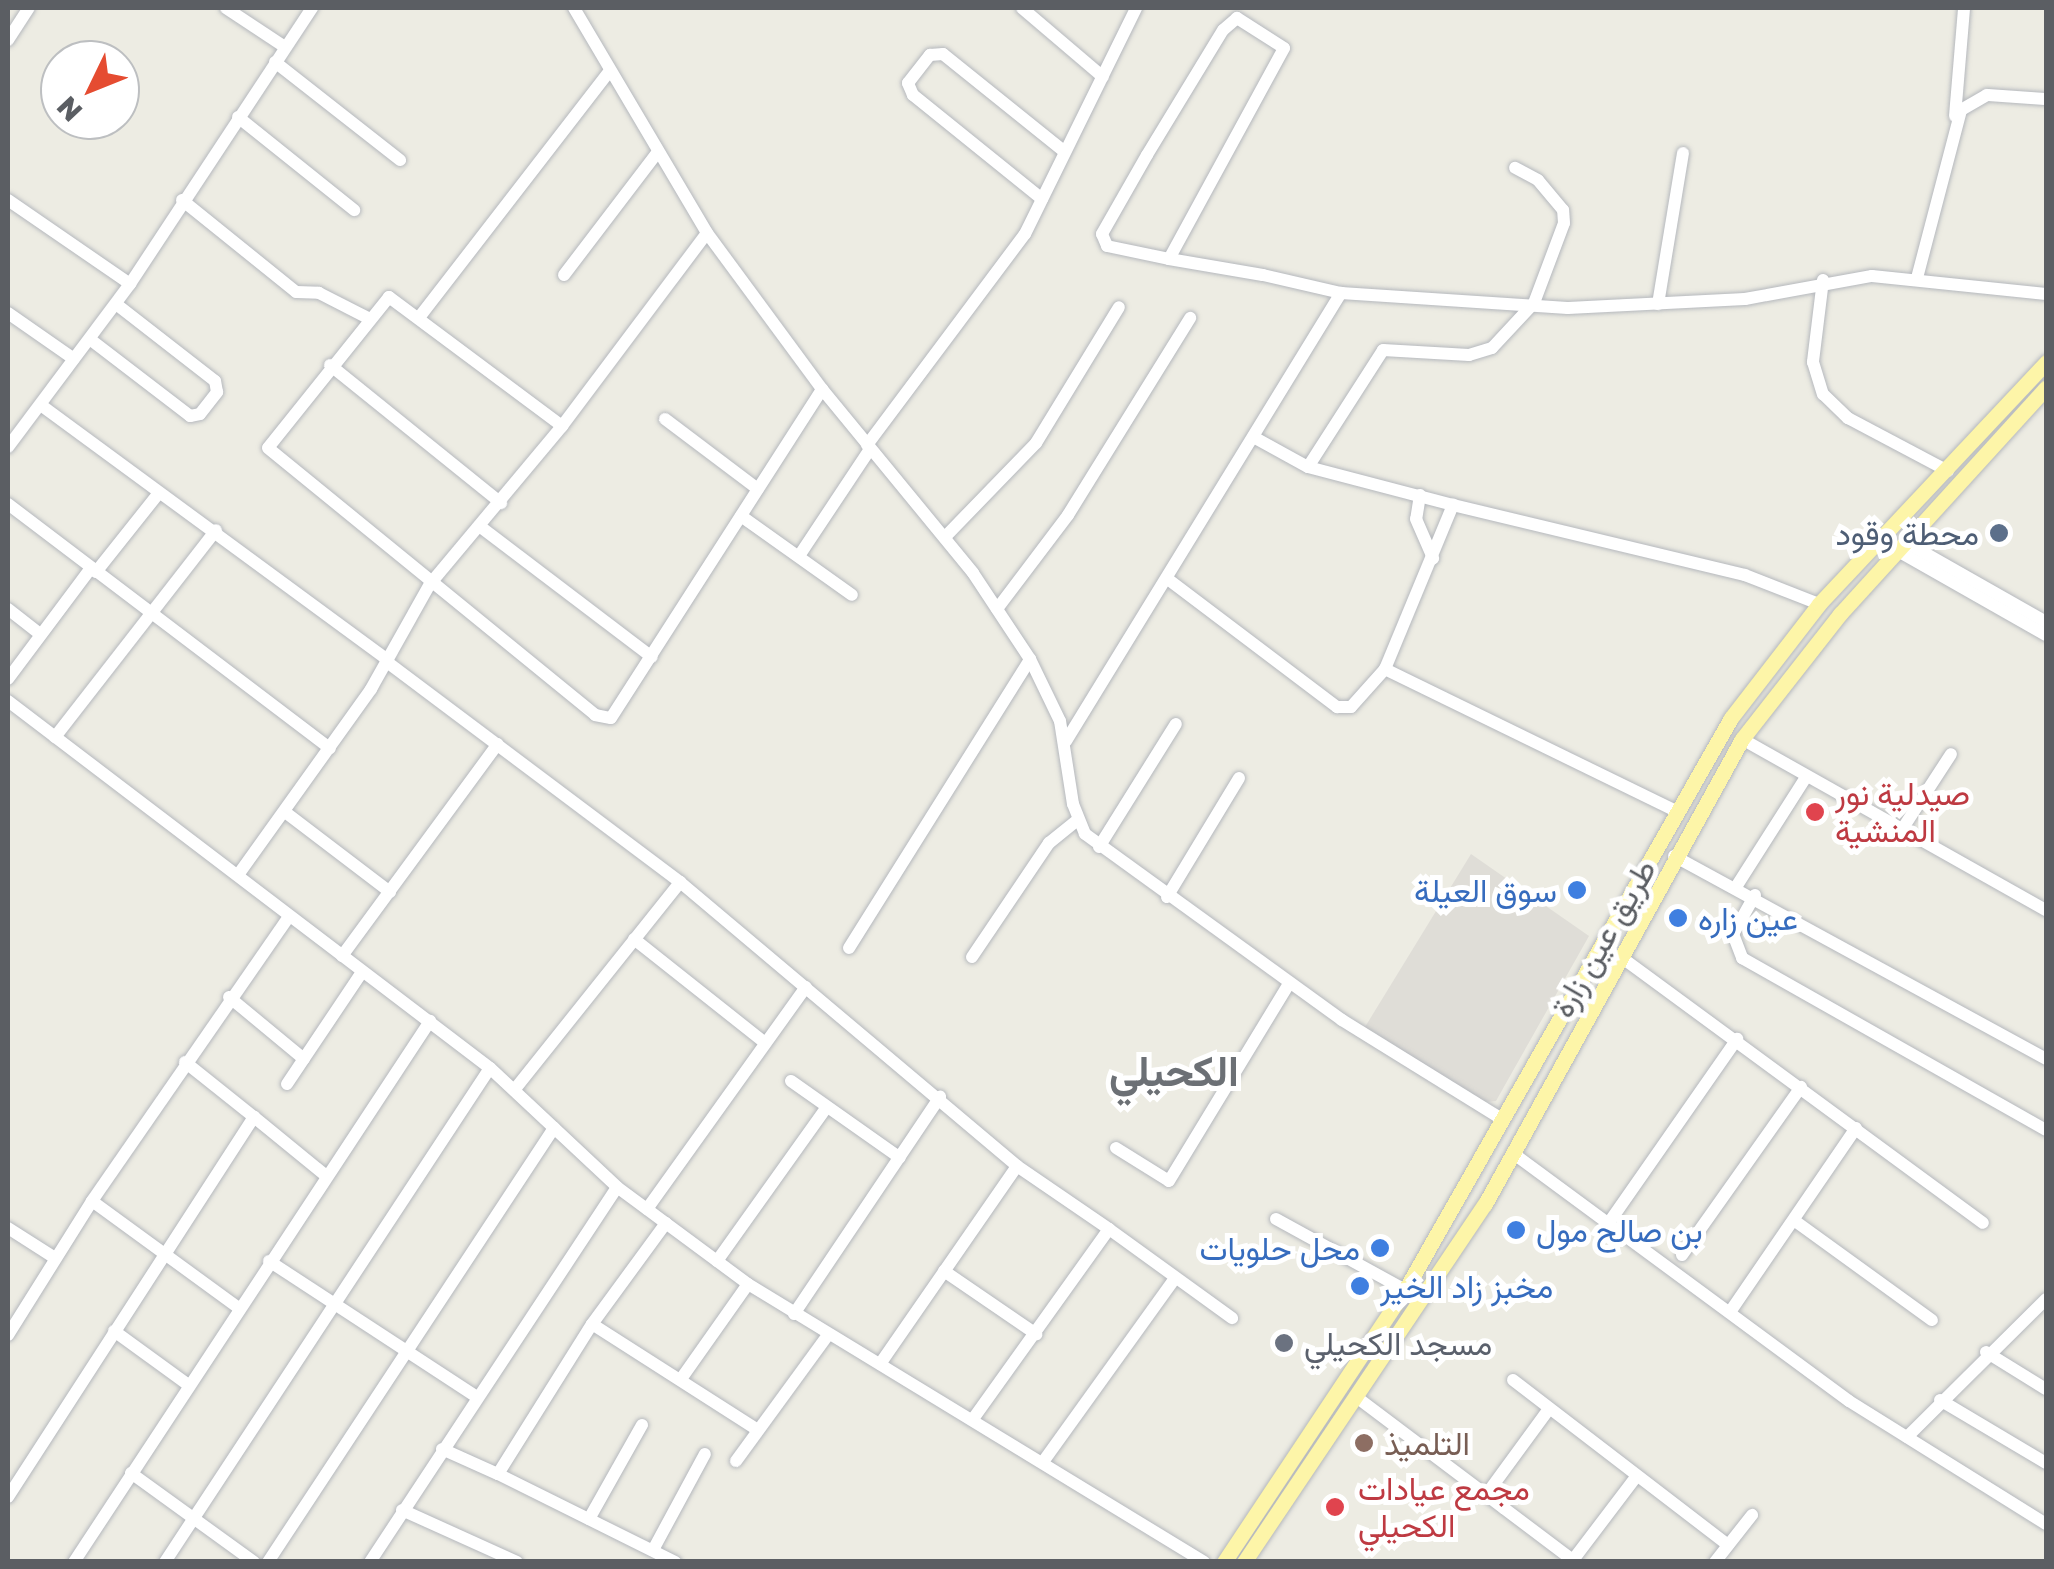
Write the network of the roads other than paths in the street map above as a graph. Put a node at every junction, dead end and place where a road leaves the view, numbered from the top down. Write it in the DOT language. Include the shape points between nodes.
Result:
graph roads {
  1 [pos="29,8"];
  2 [pos="226,8"];
  3 [pos="312,8"];
  4 [pos="574,8"];
  5 [pos="1022,8"];
  6 [pos="1136,8"];
  7 [pos="1964,8"];
  8 [pos="8,40"];
  9 [pos="285,47"];
  10 [pos="275,62"];
  11 [pos="609,72"];
  12 [pos="1103,77"];
  13 [pos="2046,99"];
  14 [pos="238,117"];
  15 [pos="1954,124"];
  16 [pos="1065,152"];
  17 [pos="657,153"];
  18 [pos="1683,153"];
  19 [pos="400,160"];
  20 [pos="1515,168"];
  21 [pos="1042,199"];
  22 [pos="8,200"];
  23 [pos="182,200"];
  24 [pos="354,210"];
  25 [pos="707,234"];
  26 [pos="1169,259"];
  27 [pos="564,275"];
  28 [pos="1917,278"];
  29 [pos="1823,280"];
  30 [pos="130,284"];
  31 [pos="1341,293"];
  32 [pos="2046,294"];
  33 [pos="1534,303"];
  34 [pos="116,304"];
  35 [pos="1658,304"];
  36 [pos="1119,308"];
  37 [pos="8,313"];
  38 [pos="421,315"];
  39 [pos="1190,318"];
  40 [pos="370,320"];
  41 [pos="91,340"];
  42 [pos="74,359"];
  43 [pos="2046,362"];
  44 [pos="330,365"];
  45 [pos="2046,388"];
  46 [pos="822,389"];
  47 [pos="42,406"];
  48 [pos="664,418"];
  49 [pos="562,426"];
  50 [pos="1257,439"];
  51 [pos="9,442"];
  52 [pos="869,447"];
  53 [pos="1308,467"];
  54 [pos="1948,471"];
  55 [pos="758,490"];
  56 [pos="158,494"];
  57 [pos="1420,495"];
  58 [pos="501,503"];
  59 [pos="8,504"];
  60 [pos="1453,504"];
  61 [pos="741,516"];
  62 [pos="482,528"];
  63 [pos="216,530"];
  64 [pos="944,536"];
  65 [pos="1903,547"];
  66 [pos="800,556"];
  67 [pos="1433,558"];
  68 [pos="94,570"];
  69 [pos="1169,580"];
  70 [pos="430,584"];
  71 [pos="852,595"];
  72 [pos="1819,604"];
  73 [pos="997,608"];
  74 [pos="8,609"];
  75 [pos="151,613"];
  76 [pos="2046,622"];
  77 [pos="40,634"];
  78 [pos="2046,635"];
  79 [pos="652,657"];
  80 [pos="1030,659"];
  81 [pos="388,661"];
  82 [pos="1386,668"];
  83 [pos="8,679"];
  84 [pos="8,700"];
  85 [pos="1176,724"];
  86 [pos="55,737"];
  87 [pos="1742,738"];
  88 [pos="1066,741"];
  89 [pos="498,744"];
  90 [pos="330,748"];
  91 [pos="1952,754"];
  92 [pos="1806,777"];
  93 [pos="1239,778"];
  94 [pos="1676,811"];
  95 [pos="285,812"];
  96 [pos="1076,820"];
  97 [pos="1903,828"];
  98 [pos="1098,847"];
  99 [pos="1674,856"];
  100 [pos="238,875"];
  101 [pos="680,882"];
  102 [pos="1736,887"];
  103 [pos="390,892"];
  104 [pos="1756,895"];
  105 [pos="1168,897"];
  106 [pos="2046,910"];
  107 [pos="289,916"];
  108 [pos="634,939"];
  109 [pos="849,948"];
  110 [pos="342,956"];
  111 [pos="972,956"];
  112 [pos="1621,957"];
  113 [pos="362,972"];
  114 [pos="1290,984"];
  115 [pos="806,987"];
  116 [pos="229,998"];
  117 [pos="430,1021"];
  118 [pos="1738,1039"];
  119 [pos="764,1042"];
  120 [pos="1536,1056"];
  121 [pos="2046,1058"];
  122 [pos="304,1059"];
  123 [pos="186,1062"];
  124 [pos="490,1068"];
  125 [pos="1561,1072"];
  126 [pos="791,1081"];
  127 [pos="287,1084"];
  128 [pos="1801,1088"];
  129 [pos="515,1089"];
  130 [pos="940,1098"];
  131 [pos="827,1107"];
  132 [pos="254,1117"];
  133 [pos="1500,1118"];
  134 [pos="554,1128"];
  135 [pos="1856,1128"];
  136 [pos="2046,1130"];
  137 [pos="1116,1148"];
  138 [pos="1514,1154"];
  139 [pos="900,1158"];
  140 [pos="1018,1166"];
  141 [pos="326,1175"];
  142 [pos="616,1187"];
  143 [pos="1460,1192"];
  144 [pos="92,1201"];
  145 [pos="1485,1204"];
  146 [pos="647,1209"];
  147 [pos="1276,1219"];
  148 [pos="1794,1220"];
  149 [pos="666,1223"];
  150 [pos="1608,1224"];
  151 [pos="1984,1224"];
  152 [pos="8,1228"];
  153 [pos="1109,1229"];
  154 [pos="166,1253"];
  155 [pos="1682,1254"];
  156 [pos="55,1258"];
  157 [pos="269,1261"];
  158 [pos="717,1261"];
  159 [pos="944,1271"];
  160 [pos="1175,1278"];
  161 [pos="748,1284"];
  162 [pos="1405,1290"];
  163 [pos="2046,1300"];
  164 [pos="333,1301"];
  165 [pos="239,1308"];
  166 [pos="1730,1312"];
  167 [pos="794,1314"];
  168 [pos="1232,1318"];
  169 [pos="1932,1320"];
  170 [pos="592,1324"];
  171 [pos="114,1331"];
  172 [pos="1036,1334"];
  173 [pos="8,1336"];
  174 [pos="827,1336"];
  175 [pos="406,1352"];
  176 [pos="1986,1352"];
  177 [pos="880,1364"];
  178 [pos="681,1380"];
  179 [pos="1513,1380"];
  180 [pos="187,1384"];
  181 [pos="2046,1389"];
  182 [pos="477,1396"];
  183 [pos="1358,1399"];
  184 [pos="1940,1400"];
  185 [pos="1548,1409"];
  186 [pos="973,1419"];
  187 [pos="642,1424"];
  188 [pos="758,1430"];
  189 [pos="1907,1437"];
  190 [pos="442,1449"];
  191 [pos="705,1454"];
  192 [pos="736,1461"];
  193 [pos="1042,1462"];
  194 [pos="2046,1463"];
  195 [pos="130,1473"];
  196 [pos="498,1474"];
  197 [pos="1636,1477"];
  198 [pos="1486,1495"];
  199 [pos="8,1497"];
  200 [pos="402,1510"];
  201 [pos="1752,1514"];
  202 [pos="589,1519"];
  203 [pos="192,1522"];
  204 [pos="2046,1524"];
  205 [pos="1728,1545"];
  206 [pos="653,1550"];
  207 [pos="1574,1561"];
  208 [pos="74,1562"];
  209 [pos="164,1562"];
  210 [pos="254,1562"];
  211 [pos="268,1562"];
  212 [pos="370,1562"];
  213 [pos="517,1562"];
  214 [pos="675,1562"];
  215 [pos="1204,1562"];
  216 [pos="1224,1562"];
  217 [pos="1244,1562"];
  218 [pos="1715,1562"];
  1 -- 8 [label="street"];
  2 -- 9 [label="street"];
  3 -- 9 [label="street"];
  4 -- 11 [label="street"];
  5 -- 12 [label="street"];
  6 -- 12 [label="street"];
  7 -- 15 [label="street"];
  9 -- 10 [label="street"];
  10 -- 14 [label="street"];
  10 -- 19 [label="street"];
  11 -- 17 [label="street"];
  11 -- 38 [label="street"];
  12 -- 16 [label="street"];
  13 -- 15 [label="street" via="1980,97"];
  14 -- 23 [label="street"];
  14 -- 24 [label="street"];
  15 -- 28 [label="street"];
  16 -- 21 [label="street"];
  16 -- 21 [label="street" via="944,54 930,55 908,83 912,95"];
  17 -- 25 [label="street"];
  17 -- 27 [label="street"];
  18 -- 35 [label="street"];
  20 -- 33 [label="street" via="1538,180 1563,210"];
  21 -- 52 [label="street" via="1010,257"];
  22 -- 30 [label="street"];
  23 -- 30 [label="street"];
  23 -- 40 [label="street" via="296,292 319,292"];
  25 -- 46 [label="street"];
  25 -- 49 [label="street"];
  26 -- 26 [label="street" via="1108,246 1102,234 1236,18 1284,48"];
  26 -- 31 [label="street"];
  28 -- 29 [label="street"];
  28 -- 32 [label="street"];
  29 -- 35 [label="street" via="1745,299"];
  29 -- 54 [label="street" via="1813,362 1823,394 1848,418"];
  30 -- 34 [label="street"];
  31 -- 33 [label="street"];
  31 -- 50 [label="street"];
  33 -- 35 [label="street"];
  33 -- 53 [label="street" via="1492,348 1468,355 1383,350"];
  34 -- 41 [label="street"];
  34 -- 41 [label="street" via="215,381 217,392 200,414 190,416"];
  36 -- 64 [label="street" via="1036,443"];
  37 -- 42 [label="street"];
  38 -- 40 [label="street" via="390,297"];
  38 -- 49 [label="street"];
  39 -- 73 [label="street" via="1068,516"];
  40 -- 44 [label="street"];
  41 -- 42 [label="street"];
  42 -- 47 [label="street"];
  43 -- 54 [label="main road, طريق عين زارة"];
  44 -- 58 [label="street"];
  44 -- 70 [label="street" via="268,448"];
  45 -- 65 [label="main road, طريق عين زارة"];
  46 -- 52 [label="street"];
  46 -- 55 [label="street"];
  47 -- 51 [label="street"];
  47 -- 56 [label="street"];
  48 -- 55 [label="street"];
  49 -- 58 [label="street"];
  50 -- 53 [label="street"];
  50 -- 69 [label="street"];
  52 -- 64 [label="street"];
  52 -- 66 [label="street"];
  53 -- 57 [label="street"];
  54 -- 72 [label="main road, طريق عين زارة"];
  55 -- 61 [label="street"];
  56 -- 63 [label="street"];
  56 -- 68 [label="street"];
  57 -- 60 [label="street"];
  57 -- 67 [label="street" via="1416,519"];
  58 -- 62 [label="street"];
  59 -- 68 [label="street"];
  60 -- 67 [label="street"];
  60 -- 72 [label="street" via="1745,575"];
  61 -- 66 [label="street"];
  61 -- 79 [label="street"];
  62 -- 70 [label="street"];
  62 -- 79 [label="street"];
  63 -- 75 [label="street"];
  63 -- 81 [label="street"];
  64 -- 73 [label="street"];
  65 -- 76 [label="street"];
  65 -- 78 [label="street"];
  65 -- 87 [label="main road, طريق عين زارة" via="1814,644"];
  66 -- 71 [label="street"];
  67 -- 82 [label="street"];
  68 -- 75 [label="street"];
  68 -- 77 [label="street"];
  69 -- 82 [label="street" via="1337,708 1352,707"];
  69 -- 88 [label="street"];
  70 -- 79 [label="street" via="604,719 618,713"];
  70 -- 81 [label="street"];
  72 -- 94 [label="main road, طريق عين زارة" via="1750,690"];
  73 -- 80 [label="street"];
  74 -- 77 [label="street"];
  75 -- 86 [label="street"];
  75 -- 90 [label="street"];
  77 -- 83 [label="street"];
  80 -- 88 [label="street"];
  80 -- 109 [label="street"];
  81 -- 89 [label="street"];
  81 -- 90 [label="street"];
  82 -- 94 [label="street"];
  84 -- 86 [label="street"];
  85 -- 98 [label="street"];
  86 -- 100 [label="street"];
  87 -- 92 [label="street"];
  87 -- 99 [label="main road, طريق عين زارة"];
  88 -- 96 [label="street"];
  89 -- 101 [label="street"];
  89 -- 103 [label="street"];
  90 -- 95 [label="street"];
  91 -- 97 [label="street"];
  92 -- 97 [label="street"];
  92 -- 102 [label="street"];
  93 -- 105 [label="street"];
  94 -- 120 [label="main road, طريق عين زارة"];
  95 -- 100 [label="street"];
  95 -- 103 [label="street"];
  96 -- 98 [label="street"];
  96 -- 111 [label="street" via="1049,843"];
  97 -- 106 [label="street"];
  98 -- 105 [label="street"];
  99 -- 102 [label="street"];
  99 -- 112 [label="main road, طريق عين زارة"];
  100 -- 107 [label="street"];
  101 -- 108 [label="street"];
  101 -- 115 [label="street"];
  102 -- 104 [label="street"];
  103 -- 110 [label="street"];
  104 -- 121 [label="street"];
  104 -- 136 [label="street" via="1733,934 1742,958"];
  105 -- 114 [label="street"];
  107 -- 110 [label="street"];
  107 -- 116 [label="street"];
  108 -- 119 [label="street"];
  108 -- 129 [label="street"];
  110 -- 113 [label="street"];
  112 -- 118 [label="street"];
  112 -- 125 [label="main road, طريق عين زارة"];
  113 -- 117 [label="street"];
  113 -- 122 [label="street"];
  114 -- 133 [label="street"];
  114 -- 137 [label="street" via="1168,1181"];
  115 -- 119 [label="street"];
  115 -- 130 [label="street"];
  116 -- 122 [label="street"];
  116 -- 123 [label="street"];
  117 -- 124 [label="street"];
  117 -- 141 [label="street"];
  118 -- 128 [label="street"];
  118 -- 150 [label="street"];
  119 -- 146 [label="street"];
  120 -- 125 [label="main road"];
  120 -- 133 [label="main road, طريق عين زارة"];
  122 -- 127 [label="street"];
  123 -- 132 [label="street"];
  123 -- 144 [label="street"];
  124 -- 129 [label="street"];
  124 -- 164 [label="street"];
  125 -- 138 [label="main road, طريق عين زارة"];
  126 -- 131 [label="street"];
  128 -- 135 [label="street"];
  128 -- 155 [label="street"];
  129 -- 134 [label="street"];
  130 -- 139 [label="street"];
  130 -- 140 [label="street"];
  131 -- 139 [label="street"];
  131 -- 158 [label="street"];
  132 -- 141 [label="street"];
  132 -- 154 [label="street"];
  133 -- 143 [label="main road, طريق عين زارة"];
  134 -- 142 [label="street"];
  134 -- 175 [label="street"];
  135 -- 148 [label="street"];
  135 -- 151 [label="street"];
  138 -- 145 [label="main road, طريق عين زارة"];
  138 -- 150 [label="street"];
  139 -- 167 [label="street"];
  140 -- 153 [label="street"];
  140 -- 159 [label="street"];
  141 -- 157 [label="street"];
  142 -- 146 [label="street"];
  142 -- 182 [label="street"];
  143 -- 145 [label="main road"];
  143 -- 162 [label="main road, طريق عين زارة"];
  144 -- 154 [label="street"];
  144 -- 156 [label="street"];
  145 -- 183 [label="main road, طريق عين زارة"];
  146 -- 149 [label="street"];
  147 -- 162 [label="street"];
  148 -- 166 [label="street"];
  148 -- 169 [label="street"];
  149 -- 158 [label="street"];
  149 -- 170 [label="street"];
  150 -- 166 [label="street"];
  152 -- 156 [label="street"];
  153 -- 160 [label="street"];
  153 -- 172 [label="street"];
  154 -- 165 [label="street"];
  154 -- 171 [label="street"];
  156 -- 173 [label="street"];
  157 -- 164 [label="street"];
  157 -- 165 [label="street"];
  158 -- 161 [label="street"];
  159 -- 172 [label="street"];
  159 -- 177 [label="street"];
  160 -- 168 [label="street"];
  160 -- 193 [label="street"];
  161 -- 167 [label="street"];
  161 -- 178 [label="street"];
  162 -- 216 [label="main road, طريق عين زارة"];
  163 -- 176 [label="street"];
  164 -- 175 [label="street"];
  164 -- 203 [label="street"];
  165 -- 180 [label="street"];
  166 -- 189 [label="street"];
  167 -- 174 [label="street"];
  170 -- 178 [label="street"];
  170 -- 196 [label="street"];
  171 -- 180 [label="street"];
  171 -- 199 [label="street"];
  172 -- 186 [label="street"];
  174 -- 177 [label="street"];
  174 -- 188 [label="street"];
  175 -- 182 [label="street"];
  175 -- 211 [label="street"];
  176 -- 181 [label="street"];
  176 -- 184 [label="street"];
  177 -- 186 [label="street"];
  178 -- 188 [label="street"];
  179 -- 185 [label="street"];
  180 -- 195 [label="street"];
  182 -- 190 [label="street"];
  183 -- 198 [label="street"];
  183 -- 217 [label="main road, طريق عين زارة"];
  184 -- 189 [label="street"];
  184 -- 194 [label="street"];
  185 -- 197 [label="street"];
  185 -- 198 [label="street"];
  186 -- 193 [label="street"];
  187 -- 202 [label="street"];
  188 -- 192 [label="street"];
  189 -- 204 [label="street"];
  190 -- 196 [label="street"];
  190 -- 200 [label="street"];
  191 -- 206 [label="street"];
  193 -- 215 [label="street"];
  195 -- 203 [label="street"];
  195 -- 208 [label="street"];
  196 -- 202 [label="street"];
  197 -- 205 [label="street"];
  197 -- 207 [label="street"];
  198 -- 207 [label="street"];
  200 -- 212 [label="street"];
  200 -- 213 [label="street"];
  201 -- 205 [label="street"];
  202 -- 206 [label="street"];
  203 -- 209 [label="street"];
  203 -- 210 [label="street"];
  205 -- 218 [label="street"];
  206 -- 214 [label="street"];
}
